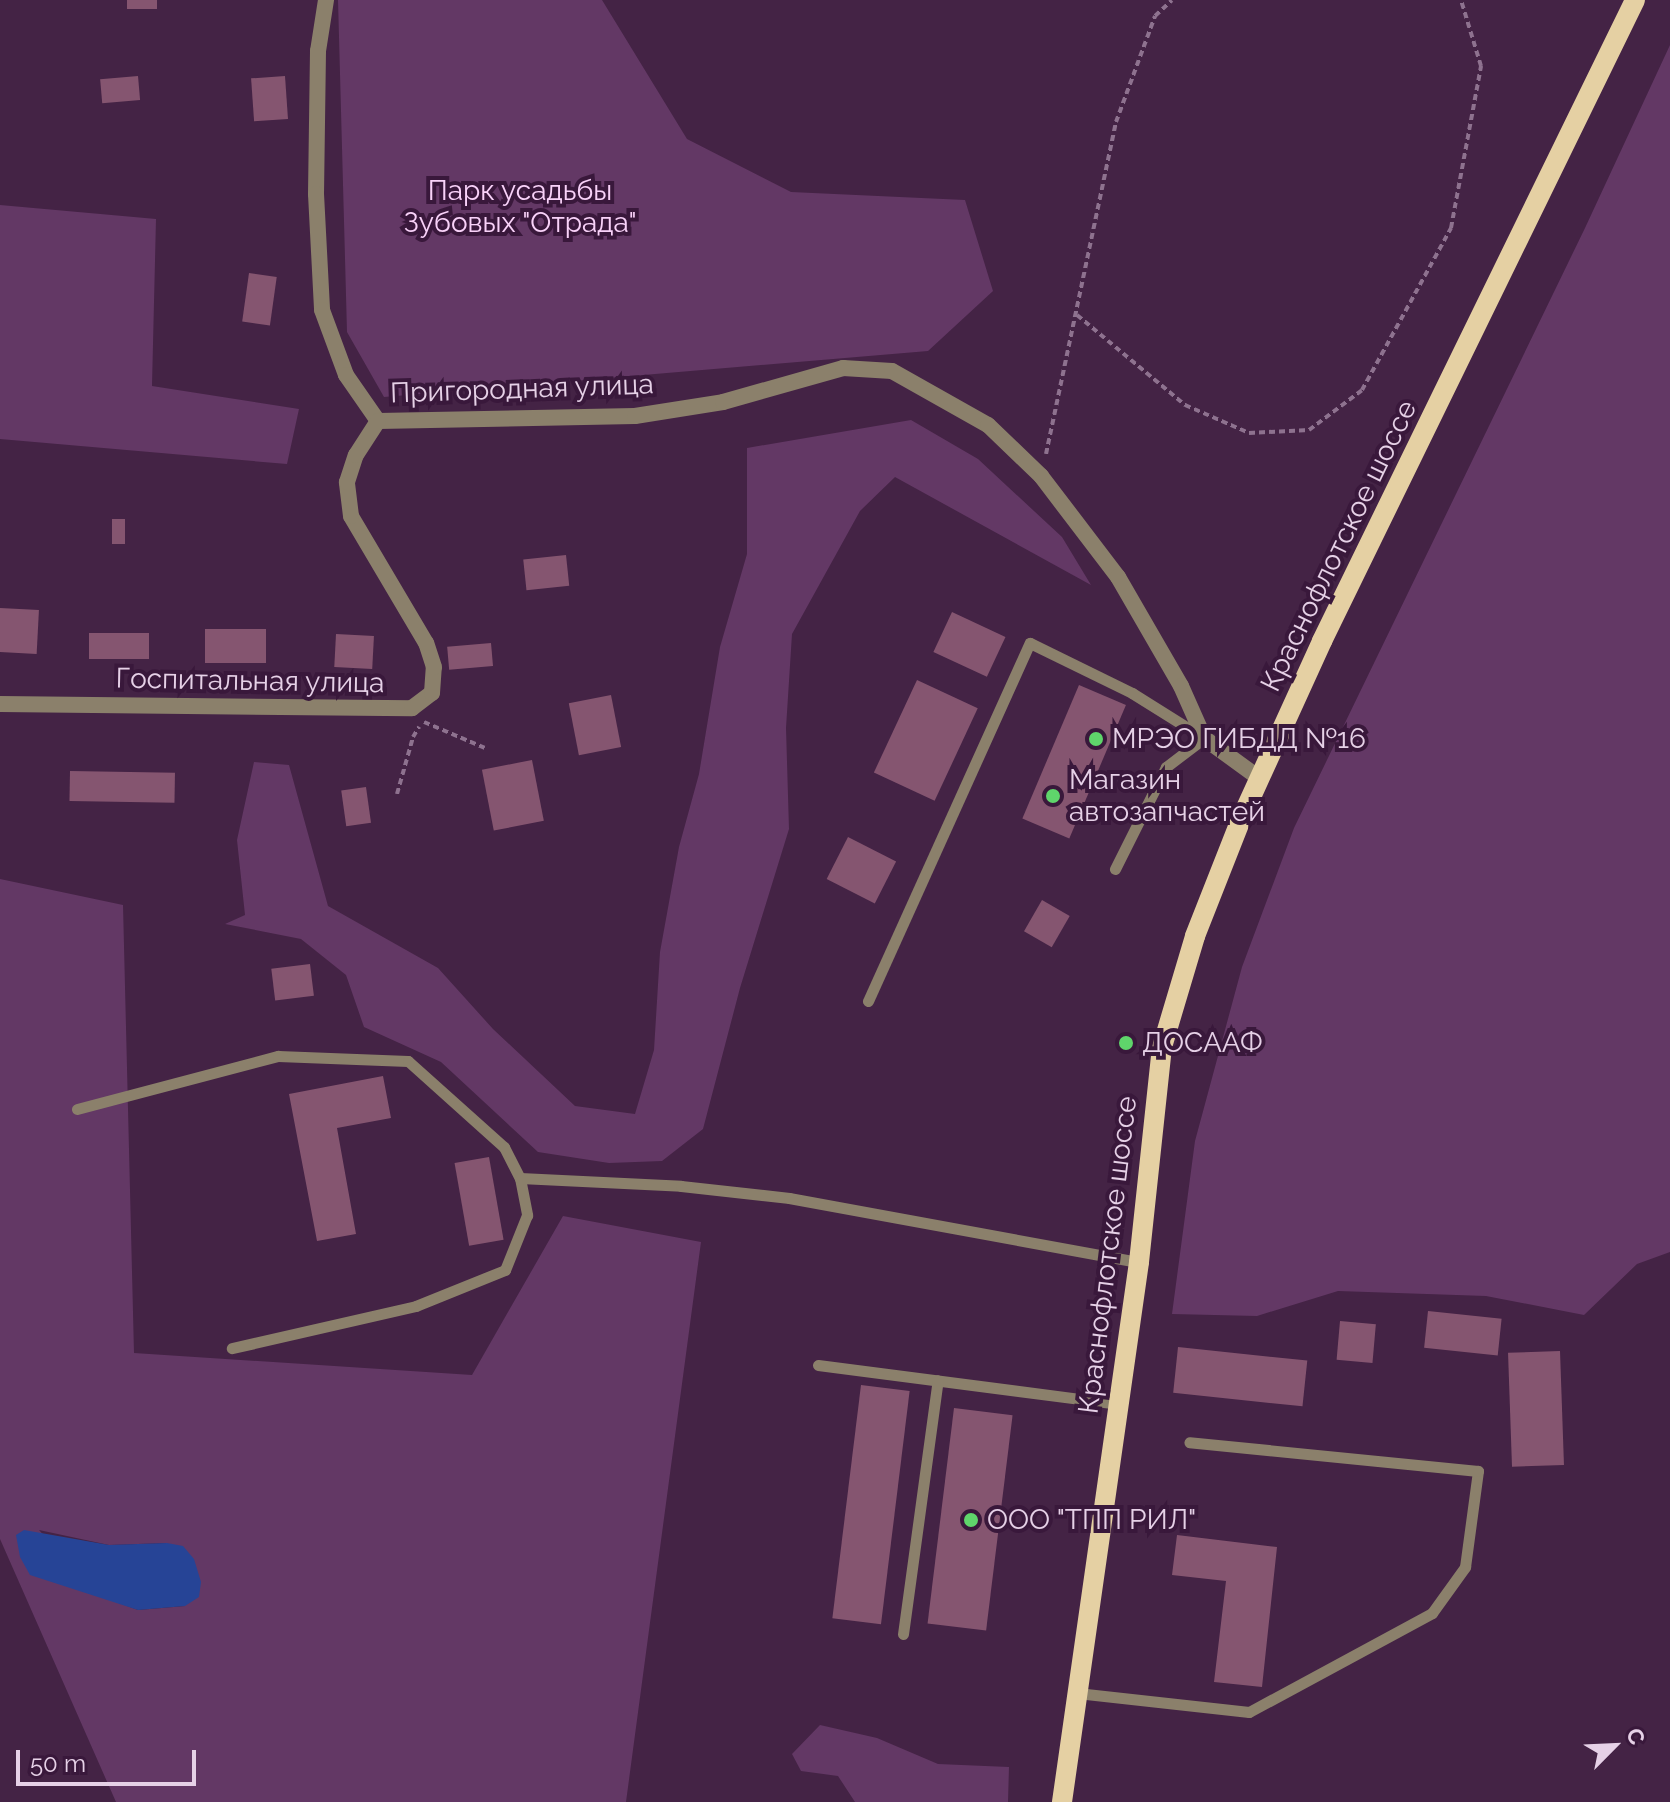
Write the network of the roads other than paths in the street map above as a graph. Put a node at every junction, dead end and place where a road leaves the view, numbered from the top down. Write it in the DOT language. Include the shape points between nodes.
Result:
graph roads {
  1 [pos="326,0"];
  2 [pos="1635,0"];
  3 [pos="378,421"];
  4 [pos="0,704"];
  5 [pos="1204,738"];
  6 [pos="1259,778"];
  7 [pos="1115,869"];
  8 [pos="868,1001"];
  9 [pos="77,1109"];
  10 [pos="520,1178"];
  11 [pos="1139,1262"];
  12 [pos="232,1348"];
  13 [pos="818,1365"];
  14 [pos="938,1380"];
  15 [pos="1117,1404"];
  16 [pos="1189,1442"];
  17 [pos="903,1634"];
  18 [pos="1077,1693"];
  19 [pos="1062,1802"];
  1 -- 3 [label="street, Пригородная улица" via="318,51 316,178 322,310 346,375"];
  2 -- 6 [label="main road, Краснофлотское шоссе"];
  3 -- 4 [label="street, Госпитальная улица" via="356,455 347,482 351,516 434,667 432,693 417,715"];
  3 -- 5 [label="street, Пригородная улица" via="635,416 723,402 843,368 892,371 988,425 1041,476 1118,577 1181,686"];
  5 -- 6 [label="street"];
  5 -- 7 [label="lane" via="1166,767"];
  5 -- 8 [label="lane" via="1132,693 1030,643"];
  6 -- 11 [label="main road, Краснофлотское шоссе" via="1195,936 1162,1047"];
  9 -- 10 [label="lane" via="278,1056 408,1061 504,1147"];
  10 -- 11 [label="lane" via="789,1198"];
  10 -- 12 [label="lane" via="527,1215 505,1270 416,1306"];
  11 -- 15 [label="main road, Краснофлотское шоссе"];
  13 -- 14 [label="lane"];
  14 -- 15 [label="lane"];
  14 -- 17 [label="lane"];
  15 -- 18 [label="main road, Краснофлотское шоссе"];
  16 -- 18 [label="lane" via="1478,1471 1465,1567 1432,1613 1249,1712"];
  18 -- 19 [label="main road, Краснофлотское шоссе"];
}
